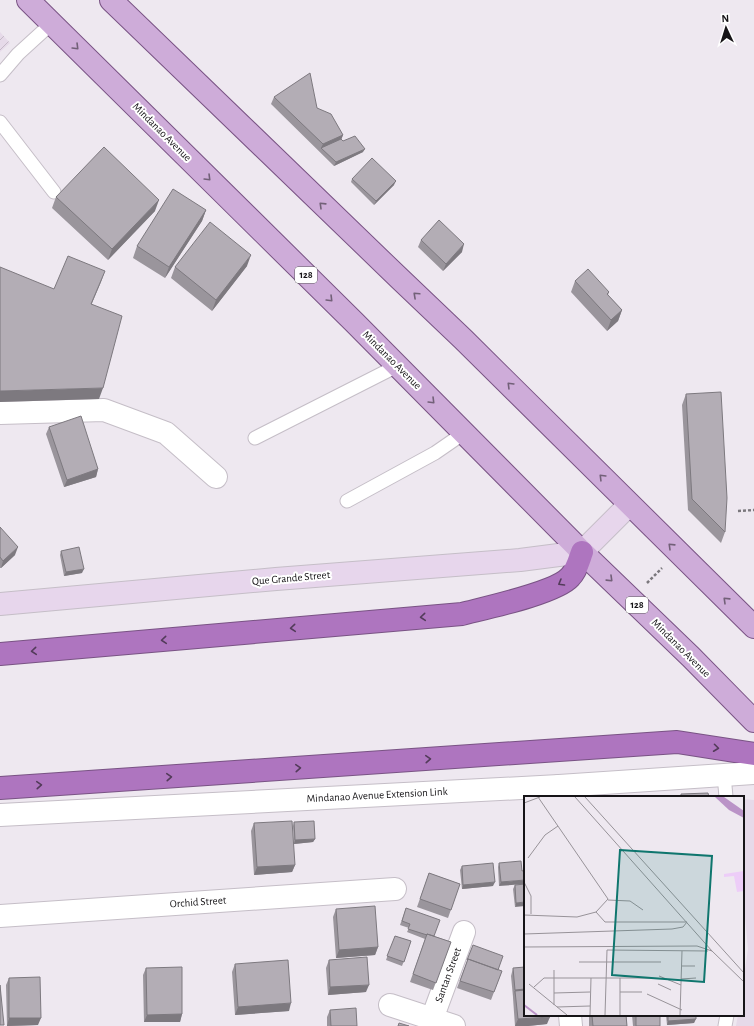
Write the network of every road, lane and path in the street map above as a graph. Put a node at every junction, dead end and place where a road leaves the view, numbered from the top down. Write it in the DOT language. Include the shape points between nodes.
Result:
graph roads {
  1 [pos="28,0"];
  2 [pos="111,0"];
  3 [pos="52,23"];
  4 [pos="0,75"];
  5 [pos="0,122"];
  6 [pos="54,192"];
  7 [pos="397,366"];
  8 [pos="0,413"];
  9 [pos="464,433"];
  10 [pos="255,438"];
  11 [pos="216,477"];
  12 [pos="347,501"];
  13 [pos="629,505"];
  14 [pos="754,510"];
  15 [pos="738,511"];
  16 [pos="582,552"];
  17 [pos="678,552"];
  18 [pos="631,599"];
  19 [pos="0,604"];
  20 [pos="754,628"];
  21 [pos="0,654"];
  22 [pos="754,721"];
  23 [pos="754,754"];
  24 [pos="754,773"];
  25 [pos="724,775"];
  26 [pos="0,788"];
  27 [pos="559,791"];
  28 [pos="726,796"];
  29 [pos="0,815"];
  30 [pos="395,889"];
  31 [pos="0,916"];
  32 [pos="464,932"];
  33 [pos="390,1005"];
  34 [pos="727,1016"];
  35 [pos="447,1024"];
  36 [pos="725,1026"];
  1 -- 3 [label="main road, Mindanao Avenue / 128"];
  13 -- 2 [label="main road, one-way" via="463,338"];
  3 -- 4 [label="lane" via="18,54"];
  3 -- 7 [label="main road, Mindanao Avenue / 128, one-way"];
  5 -- 6 [label="lane"];
  7 -- 9 [label="main road, Mindanao Avenue / 128, one-way"];
  7 -- 10 [label="lane"];
  8 -- 11 [label="street" via="104,410 166,433"];
  9 -- 12 [label="lane" via="435,453"];
  9 -- 16 [label="main road, Mindanao Avenue / 128"];
  13 -- 16 [label="main road"];
  17 -- 13 [label="main road, one-way"];
  14 -- 15 [label="path"];
  16 -- 18 [label="main road, Mindanao Avenue / 128, one-way"];
  16 -- 19 [label="main road, Que Grande Street" via="520,560"];
  16 -- 21 [label="highway, one-way" via="570,578 552,588 462,614"];
  17 -- 18 [label="path"];
  20 -- 17 [label="main road, one-way"];
  18 -- 22 [label="main road, Mindanao Avenue / 128"];
  26 -- 23 [label="highway, one-way" via="677,742"];
  24 -- 25 [label="street, Mindanao Avenue Extension Link"];
  25 -- 27 [label="street, Mindanao Avenue Extension Link"];
  25 -- 28 [label="lane"];
  27 -- 29 [label="street, Mindanao Avenue Extension Link"];
  30 -- 31 [label="street, Orchid Street"];
  32 -- 35 [label="street, Santan Street"];
  33 -- 35 [label="street"];
  34 -- 36 [label="lane"];
}
